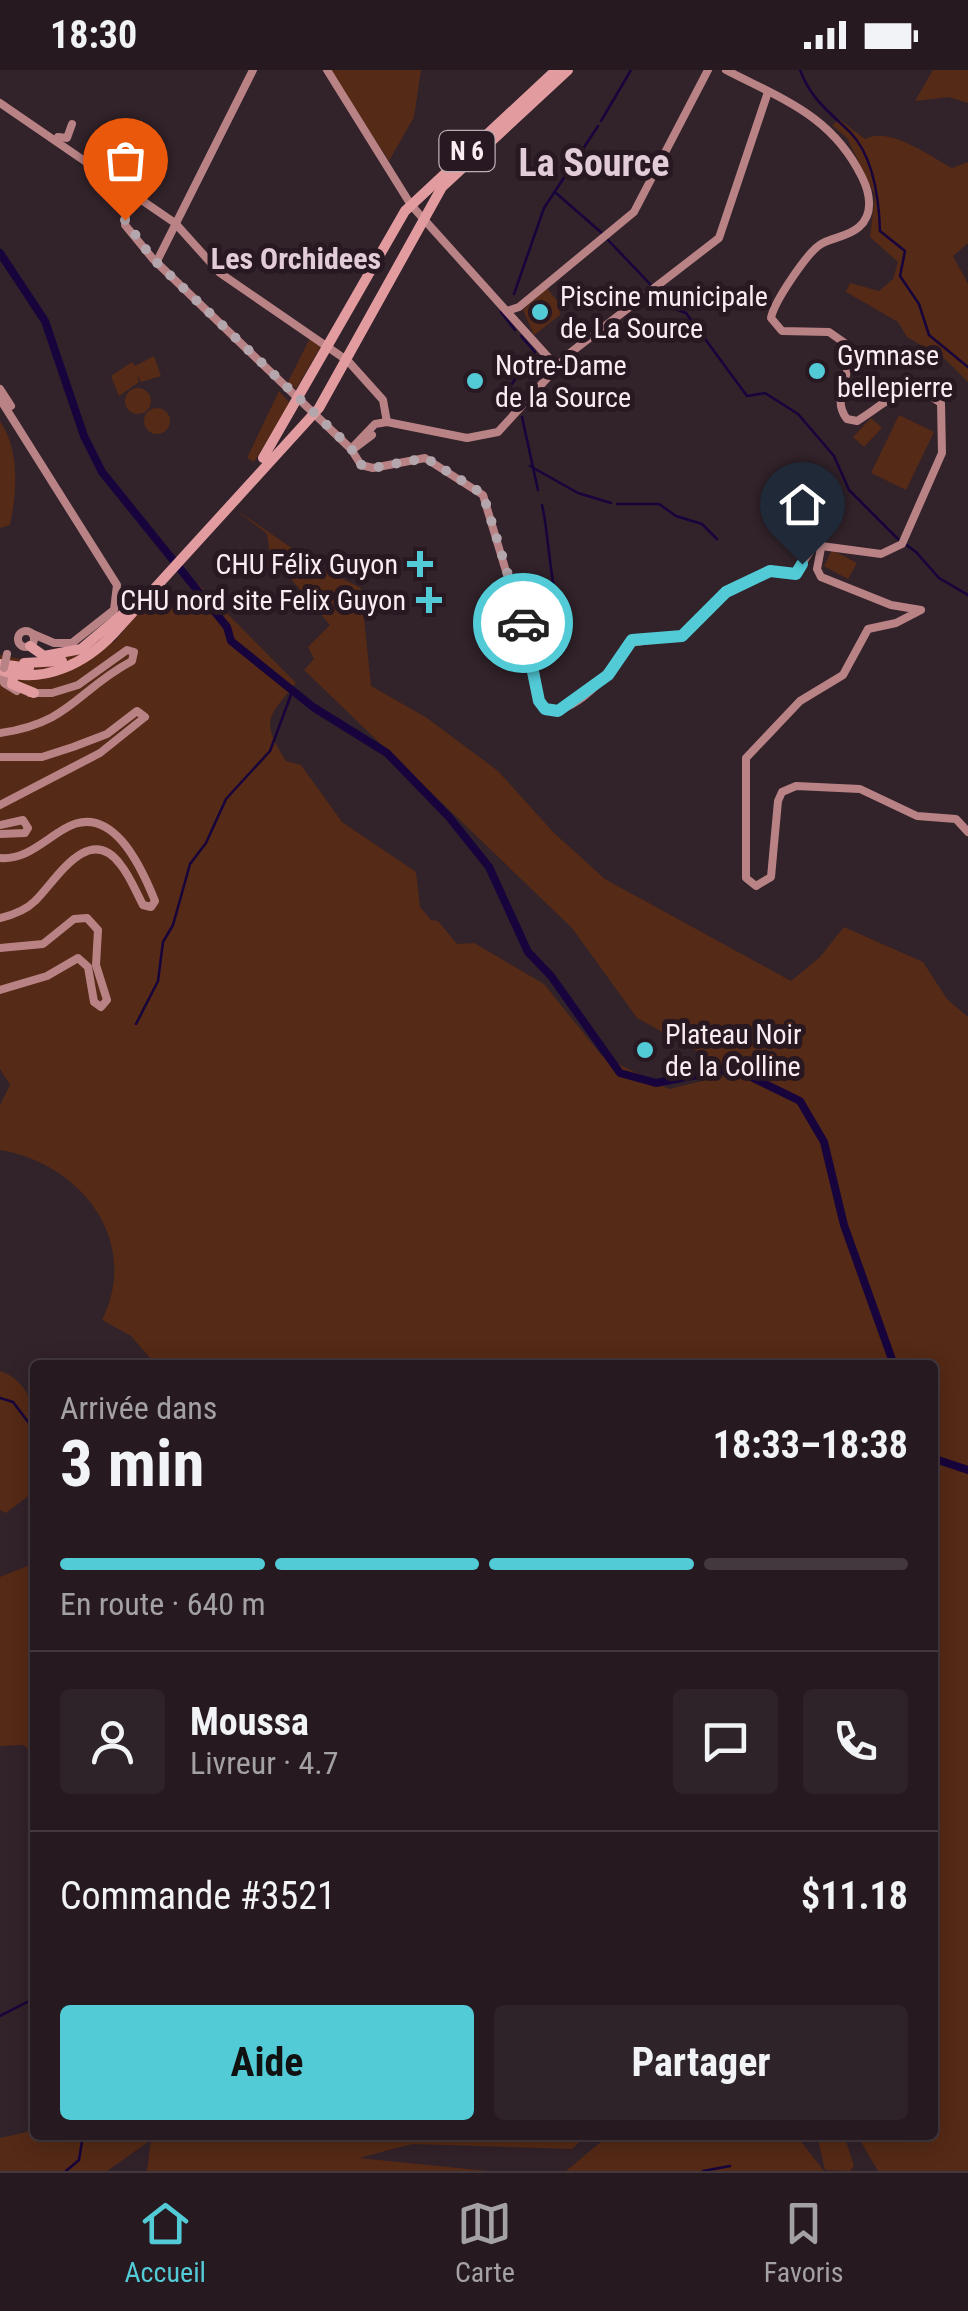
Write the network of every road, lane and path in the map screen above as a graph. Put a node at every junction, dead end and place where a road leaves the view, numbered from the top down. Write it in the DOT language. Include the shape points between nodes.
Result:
graph roads {
  1 [pos="253,70"];
  2 [pos="328,70"];
  3 [pos="556,70"];
  4 [pos="568,70"];
  5 [pos="708,70"];
  6 [pos="726,70"];
  7 [pos="768,92"];
  8 [pos="4,104"];
  9 [pos="72,124"];
  10 [pos="54,135"];
  11 [pos="130,197"];
  12 [pos="411,201"];
  13 [pos="424,217"];
  14 [pos="176,223"];
  15 [pos="157,261"];
  16 [pos="515,314"];
  17 [pos="330,348"];
  18 [pos="348,361"];
  19 [pos="556,366"];
  20 [pos="0,389"];
  21 [pos="0,399"];
  22 [pos="299,400"];
  23 [pos="314,414"];
  24 [pos="386,422"];
  25 [pos="354,449"];
  26 [pos="37,454"];
  27 [pos="254,473"];
  28 [pos="821,548"];
  29 [pos="130,610"];
  30 [pos="27,641"];
  31 [pos="5,663"];
  32 [pos="34,693"];
  33 [pos="0,733"];
  34 [pos="0,757"];
  35 [pos="0,805"];
  36 [pos="0,825"];
  37 [pos="968,832"];
  38 [pos="0,834"];
  39 [pos="0,858"];
  40 [pos="0,918"];
  41 [pos="0,948"];
  42 [pos="0,990"];
  1 -- 14 [label="main road"];
  2 -- 12 [label="main road"];
  3 -- 12 [label="main road, N 6"];
  4 -- 13 [label="main road, N 6" via="458,169"];
  5 -- 16 [label="main road" via="634,212"];
  6 -- 7 [label="main road"];
  7 -- 19 [label="main road" via="719,238"];
  7 -- 28 [label="main road" via="837,134 870,205 859,227 814,249 771,312 772,322 782,331 829,332 849,346 840,410 850,421 903,391 915,389 941,403 942,453 905,540 881,554"];
  8 -- 10 [label="main road"];
  9 -- 10 [label="main road" via="68,138"];
  10 -- 11 [label="main road"];
  11 -- 14 [label="main road"];
  11 -- 15 [label="main road" via="125,225"];
  12 -- 13 [label="main road"];
  12 -- 17 [label="main road, N 6"];
  13 -- 16 [label="main road"];
  13 -- 18 [label="main road, N 6"];
  14 -- 15 [label="main road"];
  14 -- 17 [label="main road" via="220,273"];
  15 -- 22 [label="main road"];
  16 -- 19 [label="main road"];
  17 -- 18 [label="main road"];
  17 -- 22 [label="main road, N 6"];
  18 -- 23 [label="main road, N 6"];
  18 -- 24 [label="main road" via="384,400"];
  19 -- 24 [label="main road" via="490,436 466,438"];
  20 -- 26 [label="main road"];
  21 -- 26 [label="main road"];
  22 -- 23 [label="main road"];
  22 -- 27 [label="main road, N 6"];
  23 -- 25 [label="main road"];
  23 -- 27 [label="main road, N 6"];
  24 -- 25 [label="main road" via="375,424"];
  25 -- 28 [label="main road" via="361,465 373,468 426,458 483,494 539,701 550,711 608,675 628,643 682,636 726,592 770,571 796,574 810,548"];
  26 -- 30 [label="main road" via="118,593 114,610 88,635 72,642"];
  27 -- 29 [label="main road, N 6"];
  28 -- 37 [label="main road" via="821,576 921,610 868,629 843,675 800,702 748,754 742,774 746,878 756,886 771,877 778,801 796,786 870,791 917,816 956,819"];
  29 -- 30 [label="main road" via="81,649 40,656"];
  29 -- 31 [label="main road, N 6" via="72,658"];
  29 -- 31 [label="main road" via="81,661 55,671"];
  30 -- 31 [label="main road"];
  31 -- 32 [label="main road" via="12,684"];
  32 -- 33 [label="main road" via="69,689 123,652 134,652 132,661 71,709 31,728"];
  34 -- 35 [label="main road" via="50,755 97,740 134,712 145,717 100,753"];
  36 -- 38 [label="main road" via="28,824 25,833"];
  39 -- 40 [label="main road" via="18,856 74,823 95,821 120,838 155,901 143,905 114,857 89,851 66,864 28,906"];
  41 -- 42 [label="main road" via="43,944 87,918 98,930 96,965 107,1000 101,1006 94,1002 88,967 78,958"];
}
